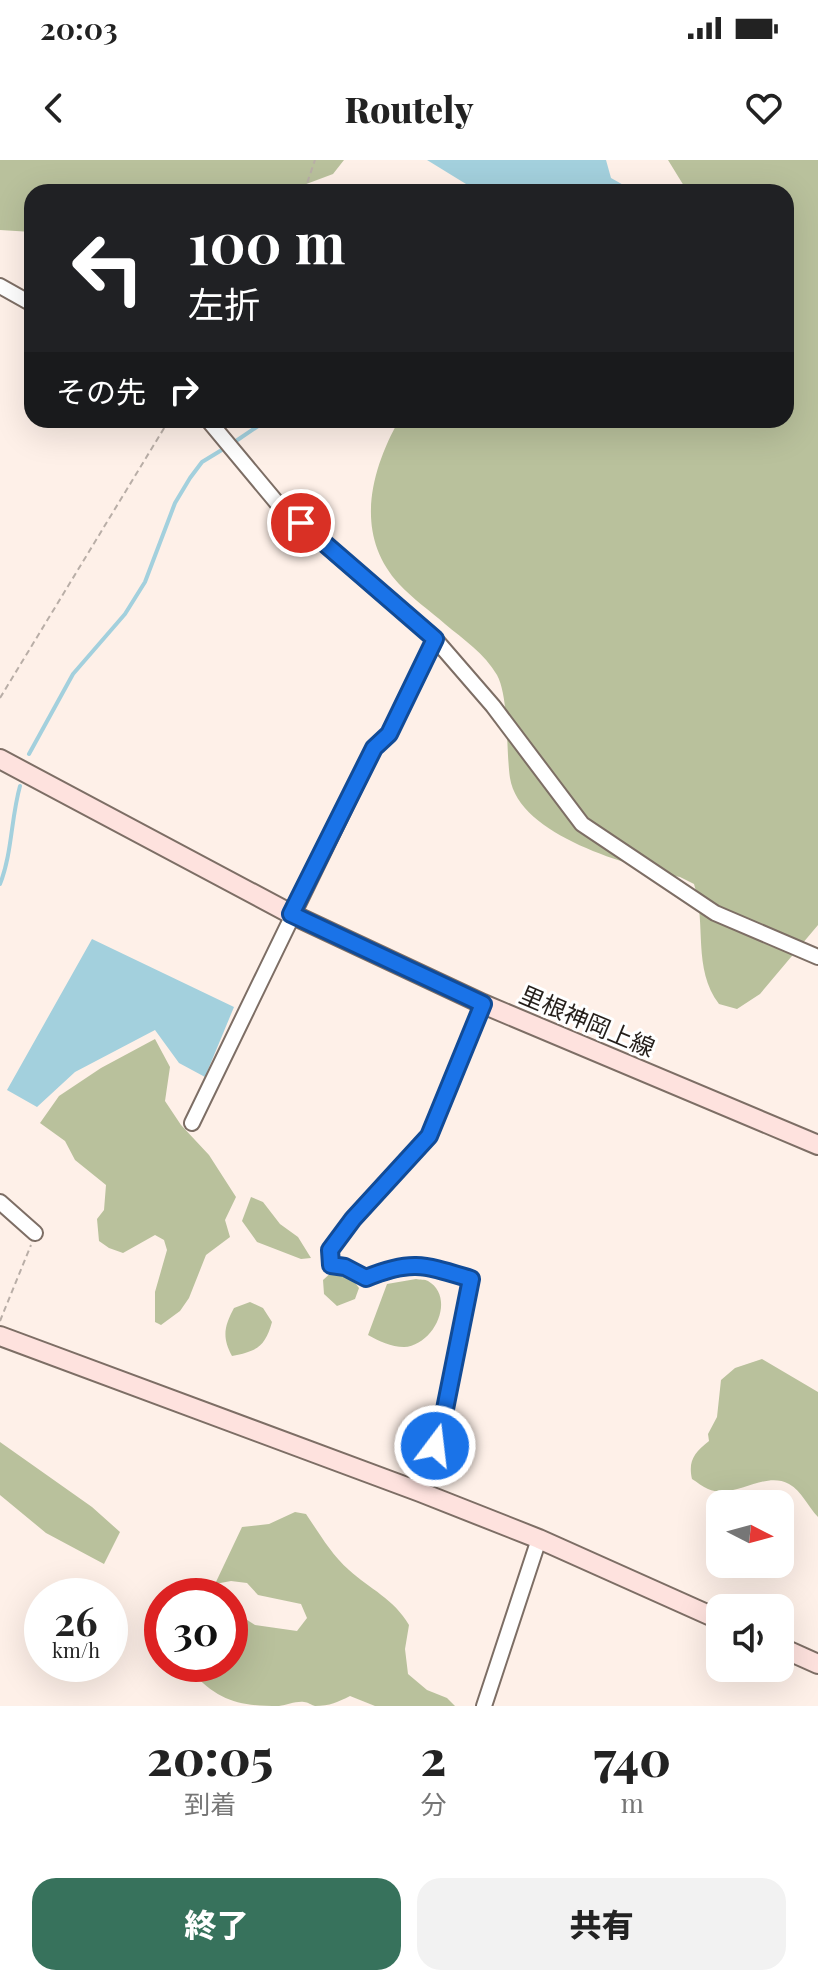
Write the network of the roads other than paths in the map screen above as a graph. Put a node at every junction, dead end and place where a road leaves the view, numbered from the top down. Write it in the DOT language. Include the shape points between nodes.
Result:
graph roads {
  1 [pos="0,286"];
  2 [pos="24,300"];
  3 [pos="215,428"];
  4 [pos="435,639"];
  5 [pos="0,759"];
  6 [pos="291,914"];
  7 [pos="818,957"];
  8 [pos="483,1004"];
  9 [pos="192,1123"];
  10 [pos="818,1145"];
  11 [pos="0,1202"];
  12 [pos="35,1233"];
  13 [pos="0,1336"];
  14 [pos="420,1492"];
  15 [pos="539,1539"];
  16 [pos="706,1614"];
  17 [pos="794,1653"];
  18 [pos="818,1664"];
  19 [pos="484,1706"];
  1 -- 2 [label="street"];
  3 -- 4 [label="street" via="278,504"];
  4 -- 6 [label="street"];
  4 -- 7 [label="street" via="582,824 715,913"];
  5 -- 6 [label="main road, 里根神岡上線"];
  6 -- 8 [label="main road, 里根神岡上線"];
  6 -- 9 [label="street"];
  8 -- 10 [label="main road, 里根神岡上線"];
  8 -- 14 [label="street" via="429,1136 330,1250 331,1265 366,1278 394,1267 424,1265 471,1279 442,1424"];
  11 -- 12 [label="street"];
  13 -- 14 [label="main road"];
  14 -- 15 [label="main road"];
  15 -- 16 [label="main road"];
  15 -- 19 [label="street"];
  17 -- 18 [label="main road"];
}
